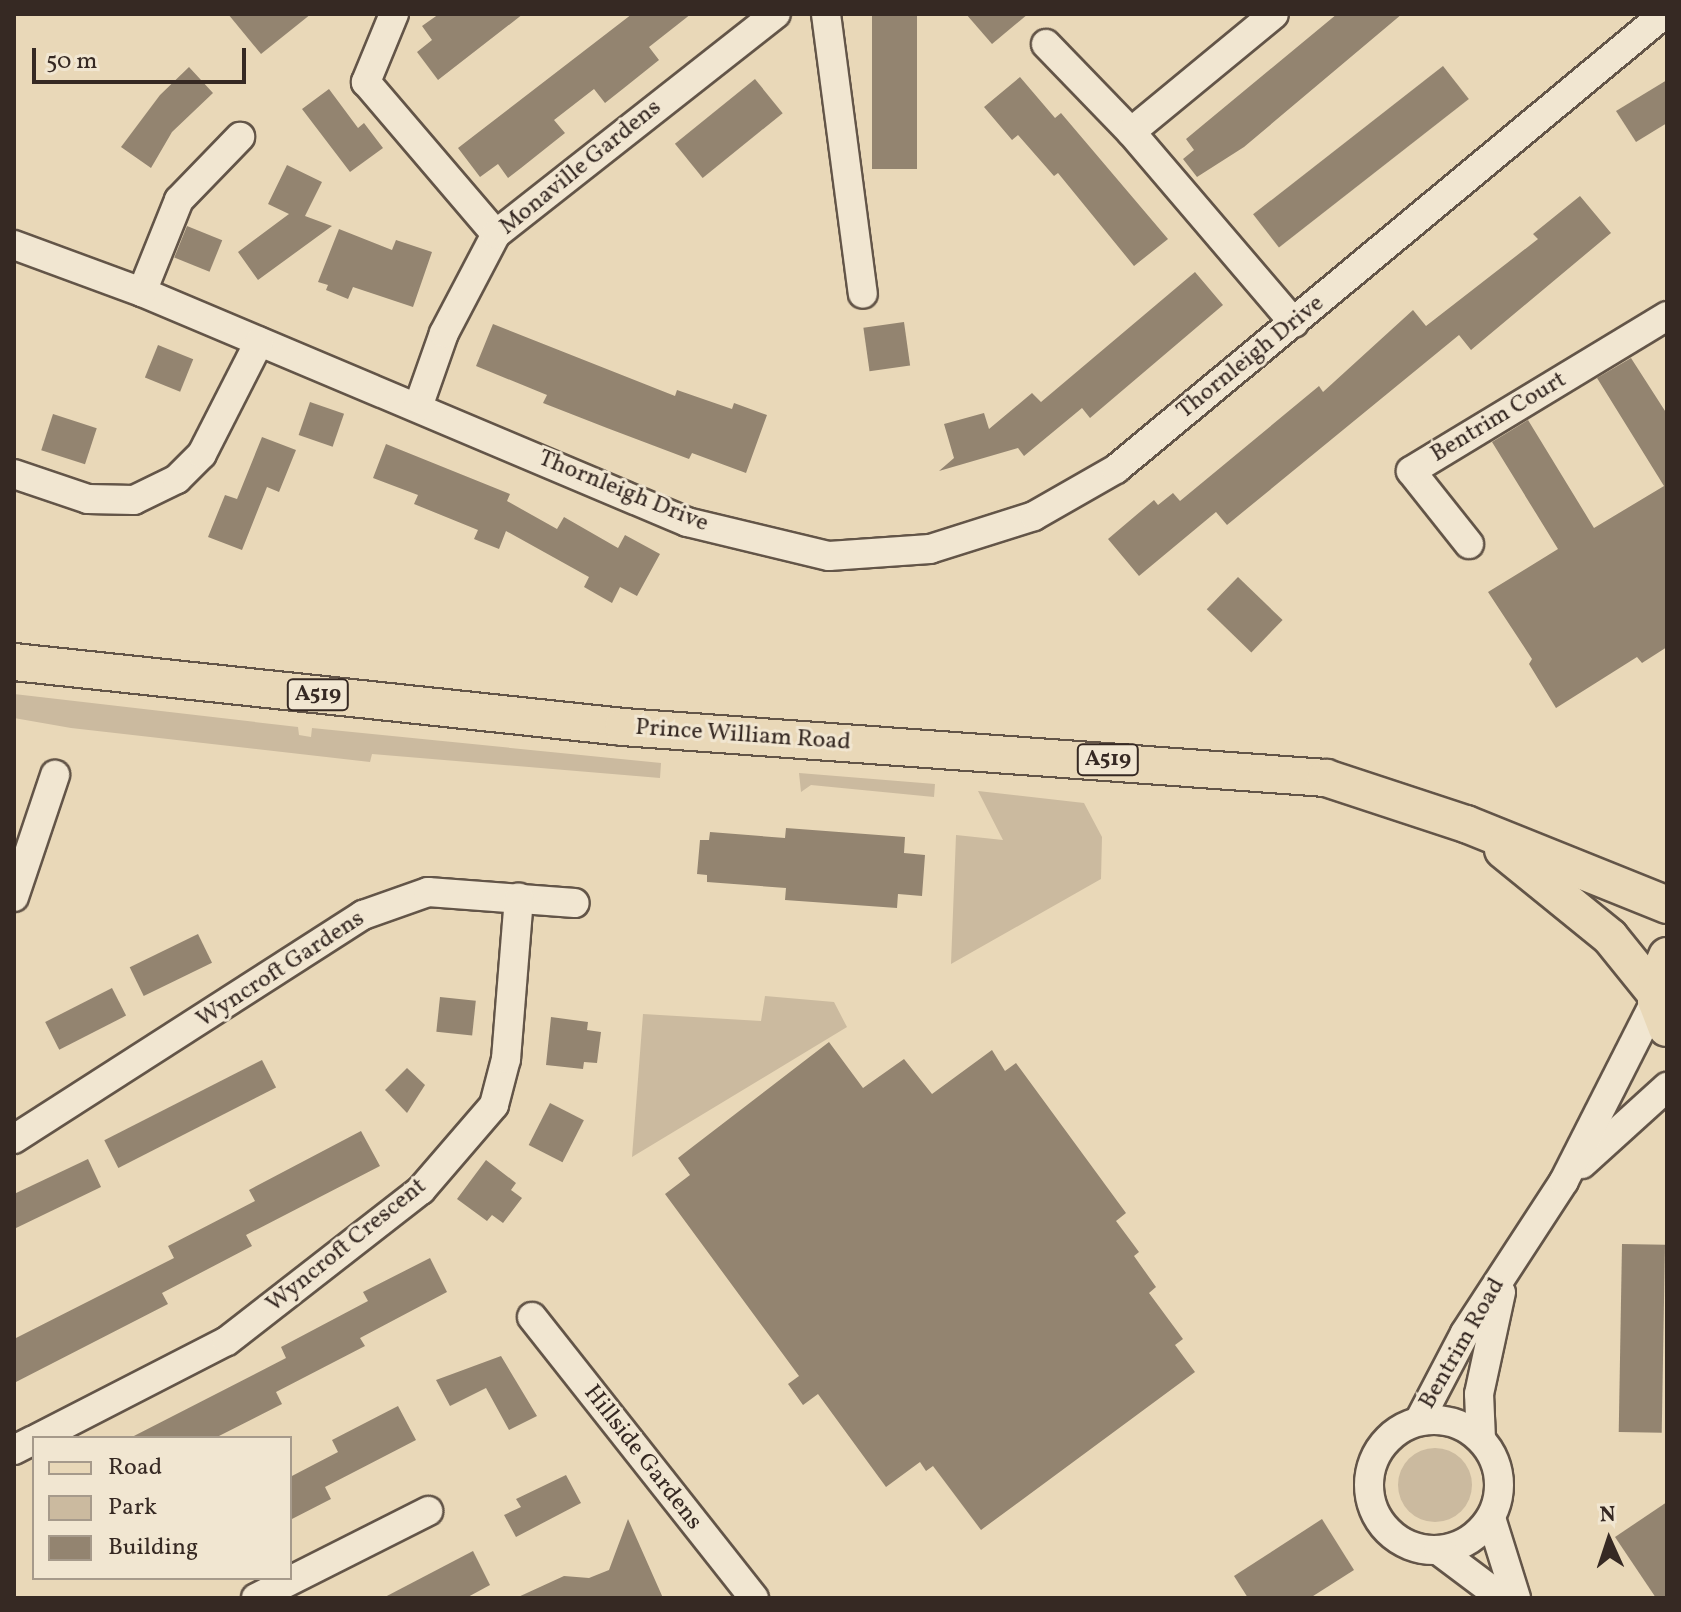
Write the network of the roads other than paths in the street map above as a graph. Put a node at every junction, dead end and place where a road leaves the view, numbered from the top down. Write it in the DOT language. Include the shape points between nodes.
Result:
graph roads {
  1 [pos="394,14"];
  2 [pos="776,14"];
  3 [pos="826,14"];
  4 [pos="1274,14"];
  5 [pos="1664,14"];
  6 [pos="1046,44"];
  7 [pos="1131,132"];
  8 [pos="240,137"];
  9 [pos="496,234"];
  10 [pos="14,245"];
  11 [pos="142,292"];
  12 [pos="863,294"];
  13 [pos="1667,316"];
  14 [pos="1294,323"];
  15 [pos="259,342"];
  16 [pos="418,407"];
  17 [pos="14,474"];
  18 [pos="1469,544"];
  19 [pos="14,662"];
  20 [pos="55,775"];
  21 [pos="1466,824"];
  22 [pos="14,897"];
  23 [pos="519,898"];
  24 [pos="575,903"];
  25 [pos="1667,905"];
  26 [pos="1667,956"];
  27 [pos="1660,1007"];
  28 [pos="1667,1087"];
  29 [pos="14,1139"];
  30 [pos="1564,1181"];
  31 [pos="1507,1268"];
  32 [pos="532,1317"];
  33 [pos="1419,1421"];
  34 [pos="42,1436"];
  35 [pos="1481,1439"];
  36 [pos="32,1441"];
  37 [pos="14,1450"];
  38 [pos="428,1511"];
  39 [pos="1491,1518"];
  40 [pos="1438,1550"];
  41 [pos="292,1580"];
  42 [pos="292,1580"];
  43 [pos="256,1598"];
  44 [pos="754,1598"];
  45 [pos="1502,1598"];
  46 [pos="1516,1598"];
  1 -- 9 [label="street" via="366,82"];
  2 -- 9 [label="street, Monaville Gardens"];
  3 -- 12 [label="street"];
  4 -- 7 [label="street"];
  5 -- 14 [label="street, Thornleigh Drive"];
  6 -- 7 [label="street"];
  7 -- 14 [label="street"];
  8 -- 11 [label="street" via="179,200"];
  9 -- 16 [label="street, Monaville Gardens" via="444,333"];
  10 -- 11 [label="street, Thornleigh Drive"];
  11 -- 15 [label="street, Thornleigh Drive"];
  13 -- 18 [label="street, Bentrim Court" via="1411,471"];
  14 -- 16 [label="street, Thornleigh Drive" via="1116,469 1034,516 930,549 829,556 687,522"];
  15 -- 16 [label="street, Thornleigh Drive"];
  15 -- 17 [label="street" via="202,454 177,479 134,500 88,499"];
  19 -- 21 [label="main road, Prince William Road / A519" via="623,727 1326,778"];
  20 -- 22 [label="street"];
  21 -- 25 [label="main road, Prince William Road / A519"];
  21 -- 27 [label="main road, Prince William Road / A519" via="1610,937"];
  23 -- 24 [label="street, Wyncroft Gardens"];
  23 -- 29 [label="street, Wyncroft Gardens" via="428,892 363,915"];
  23 -- 34 [label="street, Wyncroft Crescent" via="506,1059 494,1105 421,1190 227,1341"];
  26 -- 27 [label="main road"];
  27 -- 30 [label="street, Bentrim Road"];
  28 -- 30 [label="street, Bentrim Road"];
  30 -- 31 [label="street, Bentrim Road"];
  31 -- 33 [label="street, Bentrim Road"];
  31 -- 35 [label="street, Bentrim Road" via="1479,1394"];
  32 -- 44 [label="street, Hillside Gardens"];
  33 -- 35 [label="street" via="1441,1420"];
  33 -- 40 [label="street" via="1382,1445 1369,1487 1383,1525 1398,1539"];
  35 -- 39 [label="street" via="1498,1470 1500,1487"];
  36 -- 37 [label="street, Wyncroft Crescent"];
  38 -- 41 [label="street"];
  39 -- 40 [label="street" via="1468,1540"];
  39 -- 46 [label="street"];
  40 -- 45 [label="street"];
  42 -- 43 [label="street"];
}
